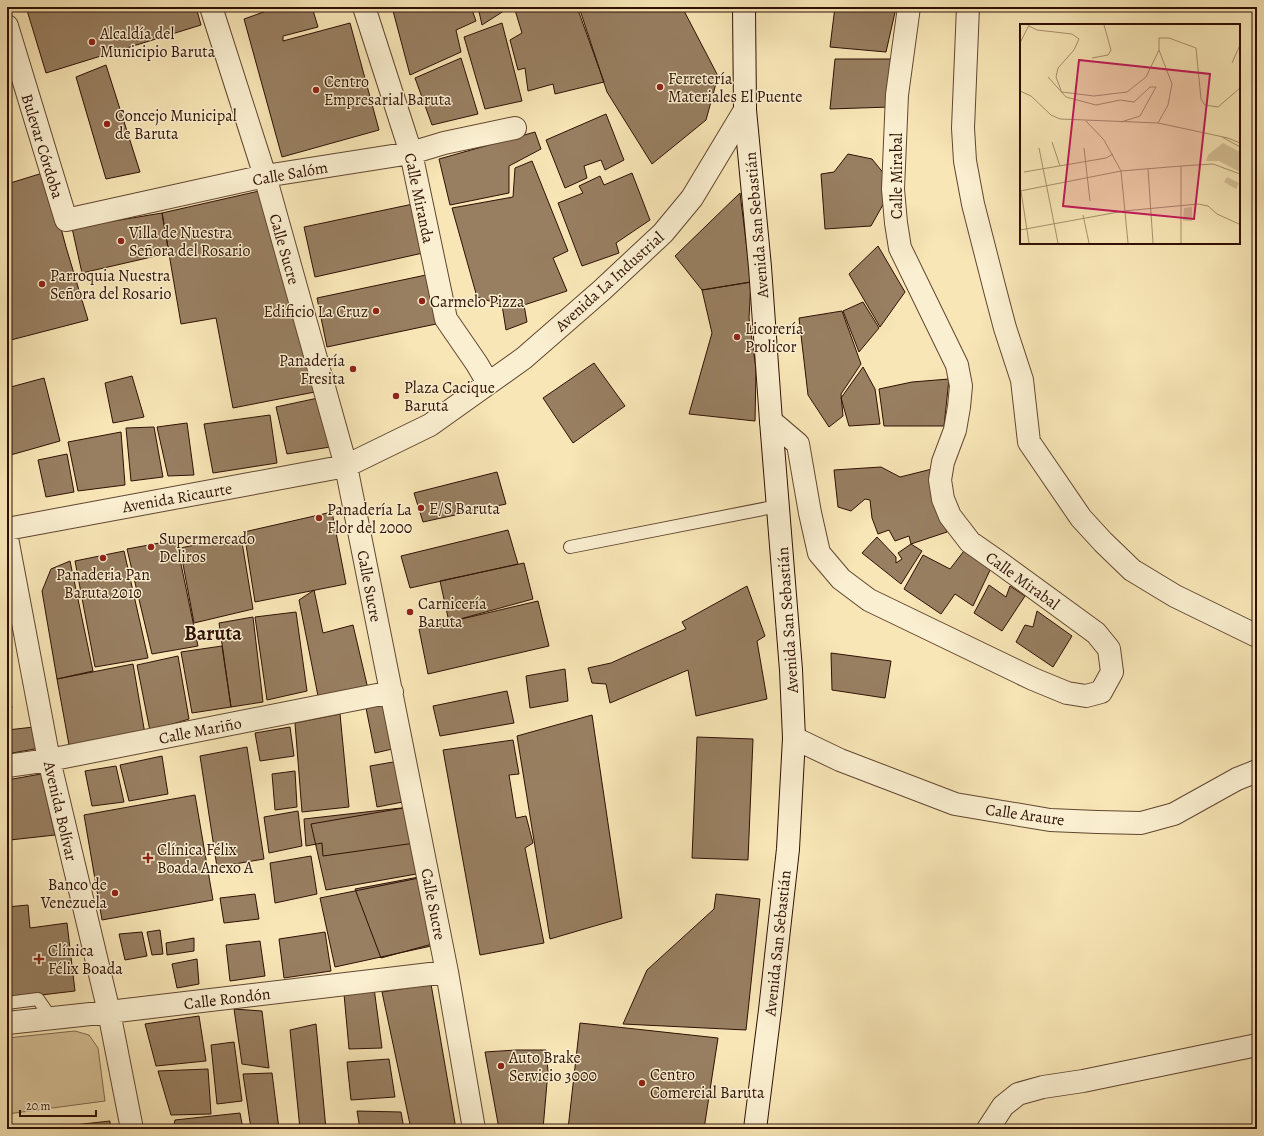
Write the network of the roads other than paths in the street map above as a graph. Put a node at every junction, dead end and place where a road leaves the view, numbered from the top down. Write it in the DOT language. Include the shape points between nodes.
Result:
graph roads {
  1 [pos="211,7"];
  2 [pos="364,7"];
  3 [pos="744,7"];
  4 [pos="909,7"];
  5 [pos="968,7"];
  6 [pos="7,26"];
  7 [pos="745,110"];
  8 [pos="515,128"];
  9 [pos="411,154"];
  10 [pos="265,176"];
  11 [pos="66,220"];
  12 [pos="488,382"];
  13 [pos="771,421"];
  14 [pos="346,466"];
  15 [pos="778,506"];
  16 [pos="7,529"];
  17 [pos="7,538"];
  18 [pos="570,547"];
  19 [pos="1257,636"];
  20 [pos="392,692"];
  21 [pos="794,738"];
  22 [pos="49,760"];
  23 [pos="7,766"];
  24 [pos="1257,771"];
  25 [pos="447,972"];
  26 [pos="7,1003"];
  27 [pos="109,1012"];
  28 [pos="51,1018"];
  29 [pos="7,1022"];
  30 [pos="1257,1045"];
  31 [pos="132,1129"];
  32 [pos="474,1129"];
  33 [pos="755,1129"];
  34 [pos="988,1129"];
  1 -- 10 [label="street, Calle Sucre"];
  2 -- 9 [label="street, Calle Miranda"];
  3 -- 7 [label="street"];
  4 -- 13 [label="street, Calle Mirabal" via="897,95 893,189 900,248 957,365 961,386 959,408 940,480 943,499 950,516 970,542 1096,633 1109,649 1112,672 1101,692 1086,696 1067,693 1033,679 869,600 841,579 819,553 798,444"];
  5 -- 19 [label="street" via="963,128 965,161 999,305 1022,380 1029,442 1081,518 1132,570 1175,596"];
  6 -- 11 [label="street, Bulevar Córdoba"];
  7 -- 12 [label="street, Avenida La Industrial" via="692,198 663,233 524,358"];
  7 -- 13 [label="street, Avenida San Sebastián"];
  8 -- 9 [label="street, Calle Salóm" via="444,143"];
  9 -- 10 [label="street, Calle Salóm"];
  9 -- 12 [label="street, Calle Miranda" via="446,319"];
  10 -- 11 [label="street, Calle Salóm"];
  10 -- 14 [label="street, Calle Sucre"];
  12 -- 14 [label="street, Avenida La Industrial" via="430,425"];
  13 -- 15 [label="street, Avenida San Sebastián"];
  14 -- 16 [label="street, Avenida Ricaurte"];
  14 -- 20 [label="street, Calle Sucre"];
  15 -- 18 [label="lane"];
  15 -- 21 [label="street, Avenida San Sebastián"];
  17 -- 22 [label="street, Avenida Bolívar"];
  20 -- 22 [label="street, Calle Mariño"];
  20 -- 25 [label="street, Calle Sucre"];
  21 -- 24 [label="street, Calle Araure" via="840,760 954,804 1050,820 1141,822 1174,814 1237,779"];
  21 -- 33 [label="street, Avenida San Sebastián" via="788,849"];
  22 -- 23 [label="street, Calle Mariño"];
  22 -- 27 [label="street, Avenida Bolívar"];
  25 -- 27 [label="street, Calle Rondón"];
  25 -- 32 [label="street, Calle Sucre"];
  26 -- 28 [label="lane" via="38,999"];
  27 -- 28 [label="street, Calle Rondón"];
  27 -- 31 [label="street, Avenida Bolívar"];
  28 -- 29 [label="street, Calle Rondón"];
  30 -- 34 [label="street" via="1018,1094 1003,1106"];
}
